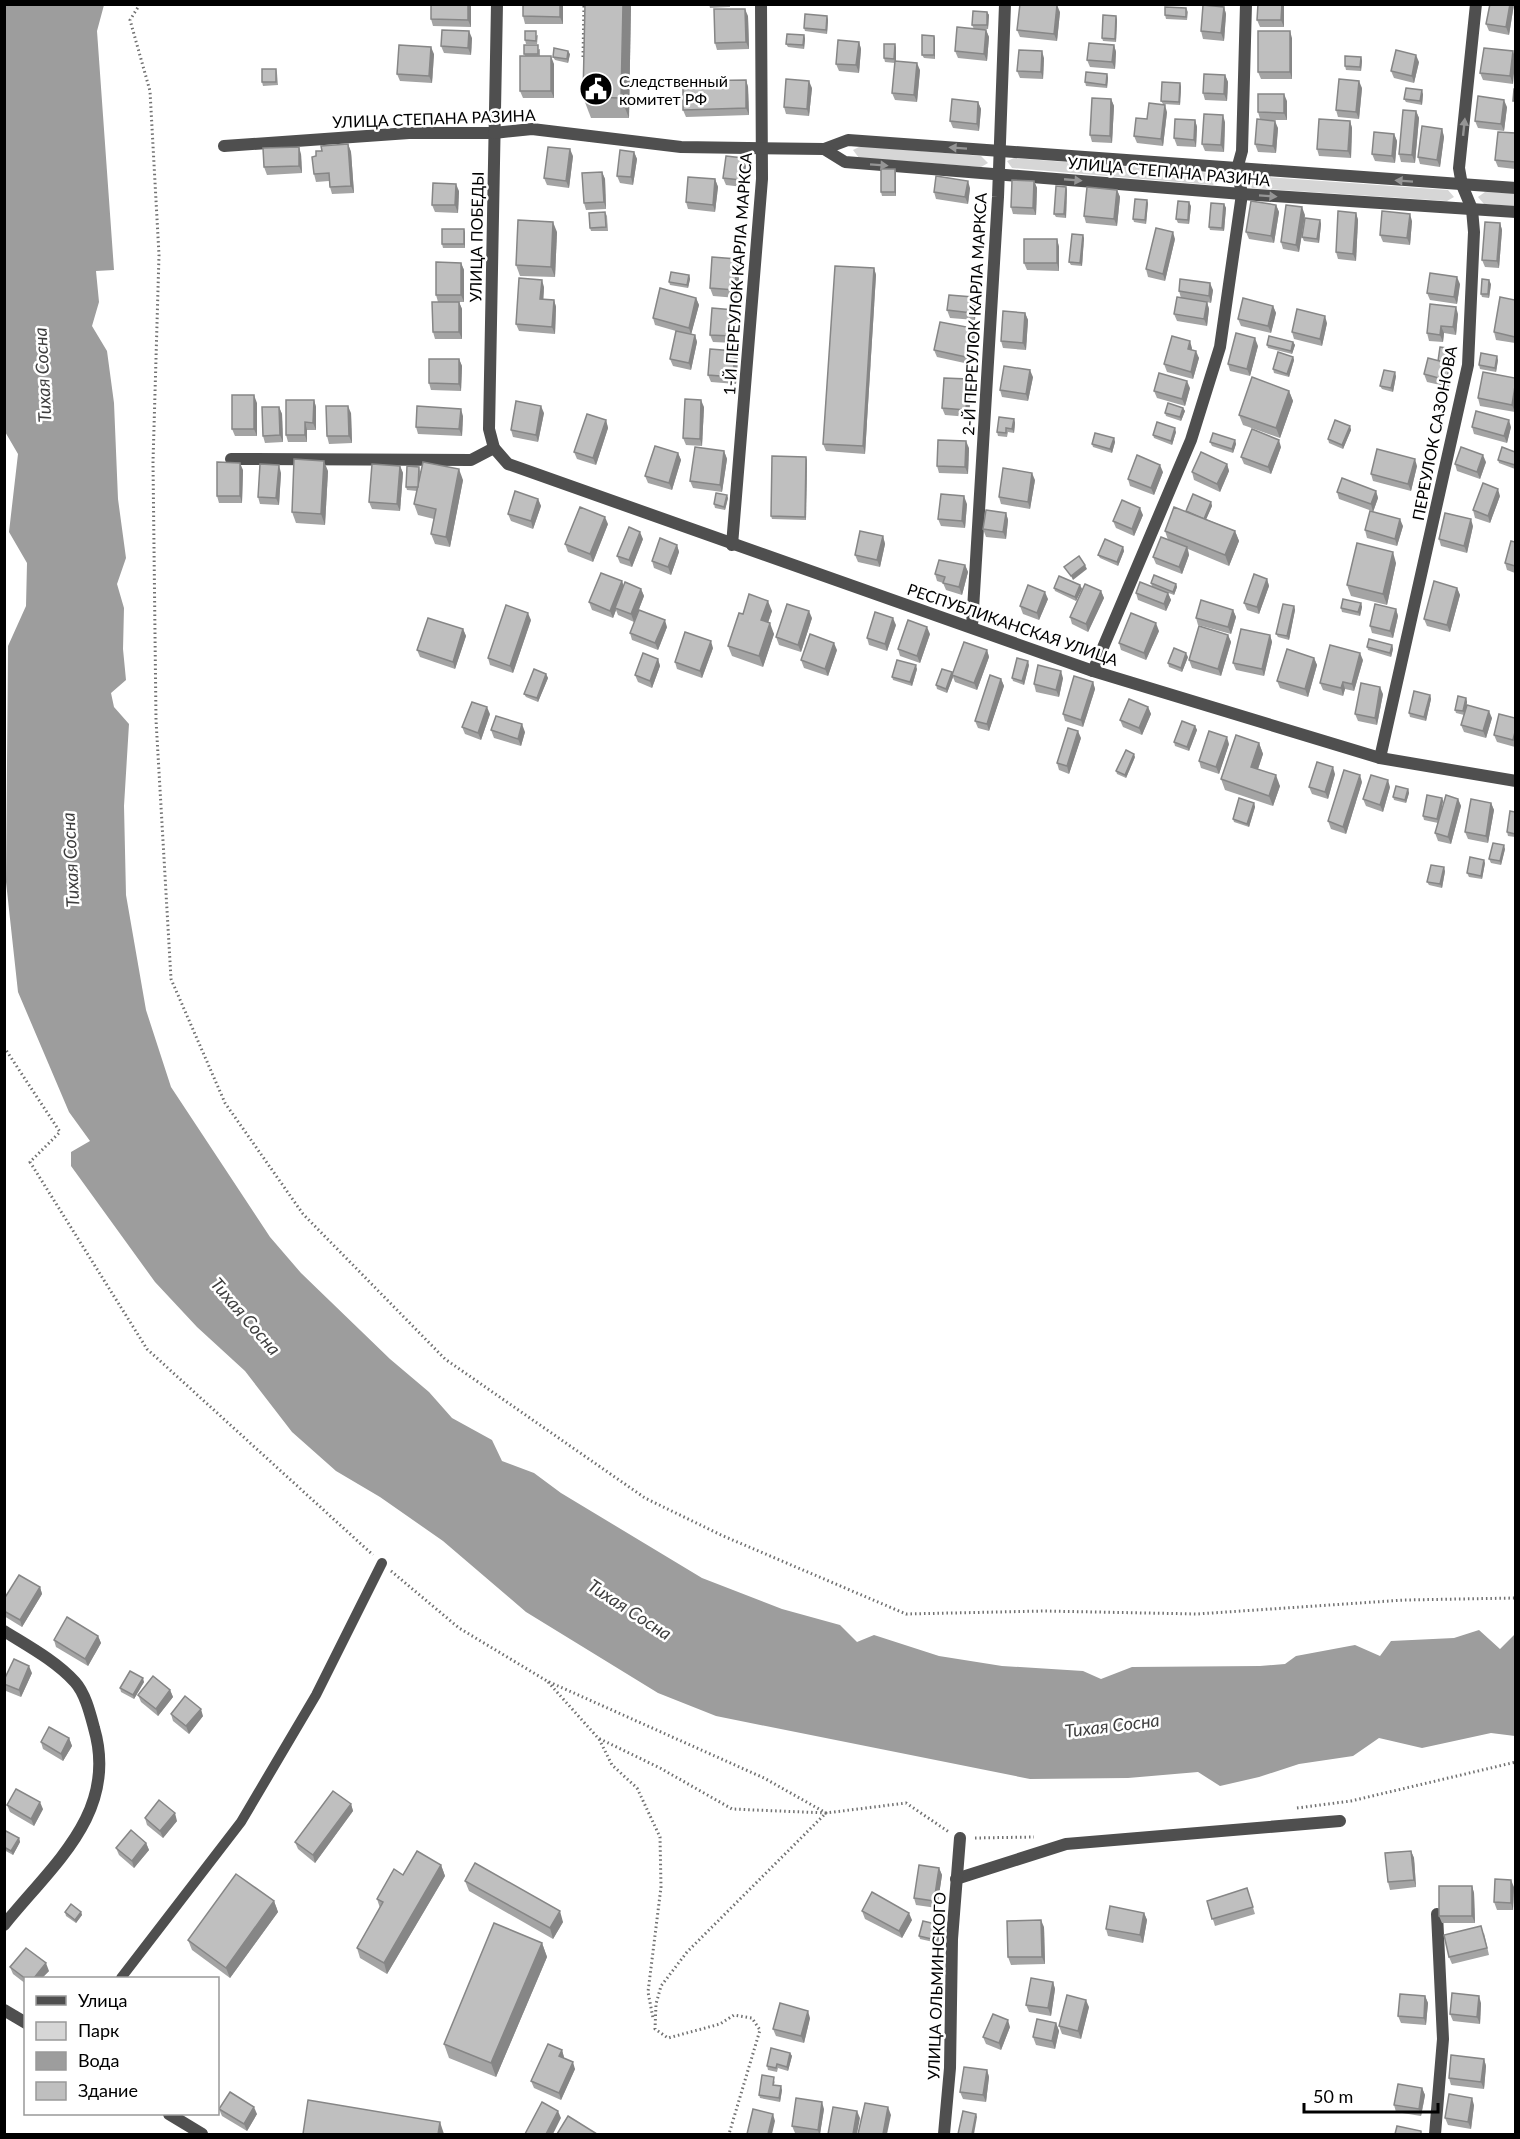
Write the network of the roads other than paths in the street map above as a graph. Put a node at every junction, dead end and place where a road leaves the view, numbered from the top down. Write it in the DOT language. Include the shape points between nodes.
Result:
graph roads {
  1 [pos="496,4"];
  2 [pos="761,4"];
  3 [pos="1005,4"];
  4 [pos="1246,4"];
  5 [pos="1476,4"];
  6 [pos="494,133"];
  7 [pos="224,146"];
  8 [pos="763,147"];
  9 [pos="824,149"];
  10 [pos="999,152"];
  11 [pos="1237,170"];
  12 [pos="998,174"];
  13 [pos="1462,186"];
  14 [pos="1515,188"];
  15 [pos="1242,194"];
  16 [pos="1472,209"];
  17 [pos="1515,212"];
  18 [pos="494,448"];
  19 [pos="231,459"];
  20 [pos="732,545"];
  21 [pos="972,626"];
  22 [pos="1093,671"];
  23 [pos="1380,758"];
  24 [pos="1515,780"];
  25 [pos="382,1563"];
  26 [pos="4,1631"];
  27 [pos="1340,1821"];
  28 [pos="960,1838"];
  29 [pos="956,1879"];
  30 [pos="1437,1914"];
  31 [pos="4,1925"];
  32 [pos="122,1977"];
  33 [pos="4,2010"];
  34 [pos="24,2022"];
  35 [pos="171,2115"];
  36 [pos="202,2134"];
  37 [pos="944,2134"];
  38 [pos="1435,2134"];
  1 -- 6 [label="street, УЛИЦА ПОБЕДЫ"];
  2 -- 8 [label="street, 1-Й ПЕРЕУЛОК КАРЛА МАРКСА"];
  3 -- 10 [label="street, 2-Й ПЕРЕУЛОК КАРЛА МАРКСА"];
  4 -- 11 [label="street" via="1242,151"];
  13 -- 5 [label="street, ПЕРЕУЛОК САЗОНОВА, one-way" via="1459,168"];
  6 -- 7 [label="street, УЛИЦА СТЕПАНА РАЗИНА" via="409,133"];
  6 -- 8 [label="street, УЛИЦА СТЕПАНА РАЗИНА" via="532,129 681,147"];
  6 -- 18 [label="street, УЛИЦА ПОБЕДЫ" via="489,429"];
  8 -- 9 [label="street, УЛИЦА СТЕПАНА РАЗИНА"];
  8 -- 20 [label="street, 1-Й ПЕРЕУЛОК КАРЛА МАРКСА"];
  10 -- 9 [label="street, УЛИЦА СТЕПАНА РАЗИНА, one-way" via="848,140"];
  9 -- 12 [label="street, УЛИЦА СТЕПАНА РАЗИНА, one-way" via="845,162"];
  10 -- 11 [label="street, УЛИЦА СТЕПАНА РАЗИНА"];
  10 -- 12 [label="street, 2-Й ПЕРЕУЛОК КАРЛА МАРКСА"];
  13 -- 11 [label="street, УЛИЦА СТЕПАНА РАЗИНА, one-way"];
  11 -- 15 [label="street"];
  12 -- 15 [label="street, УЛИЦА СТЕПАНА РАЗИНА, one-way"];
  12 -- 21 [label="street, 2-Й ПЕРЕУЛОК КАРЛА МАРКСА"];
  13 -- 14 [label="street, УЛИЦА СТЕПАНА РАЗИНА"];
  13 -- 16 [label="street, ПЕРЕУЛОК САЗОНОВА"];
  15 -- 16 [label="street, УЛИЦА СТЕПАНА РАЗИНА, one-way"];
  15 -- 22 [label="street" via="1214,368 1191,440"];
  16 -- 17 [label="street, УЛИЦА СТЕПАНА РАЗИНА"];
  16 -- 23 [label="street, ПЕРЕУЛОК САЗОНОВА" via="1468,365"];
  18 -- 19 [label="street" via="471,460"];
  18 -- 20 [label="street, РЕСПУБЛИКАНСКАЯ УЛИЦА" via="508,464"];
  20 -- 21 [label="street, РЕСПУБЛИКАНСКАЯ УЛИЦА"];
  21 -- 22 [label="street, РЕСПУБЛИКАНСКАЯ УЛИЦА"];
  22 -- 23 [label="street, РЕСПУБЛИКАНСКАЯ УЛИЦА"];
  23 -- 24 [label="street, РЕСПУБЛИКАНСКАЯ УЛИЦА"];
  25 -- 32 [label="lane" via="316,1695 241,1822"];
  26 -- 31 [label="street" via="76,1682 101,1750 93,1804 77,1839"];
  27 -- 29 [label="street" via="1066,1844"];
  28 -- 29 [label="street, УЛИЦА ОЛЬМИНСКОГО"];
  29 -- 37 [label="street, УЛИЦА ОЛЬМИНСКОГО"];
  30 -- 38 [label="street" via="1443,2039"];
  33 -- 34 [label="street"];
  35 -- 36 [label="street"];
}
